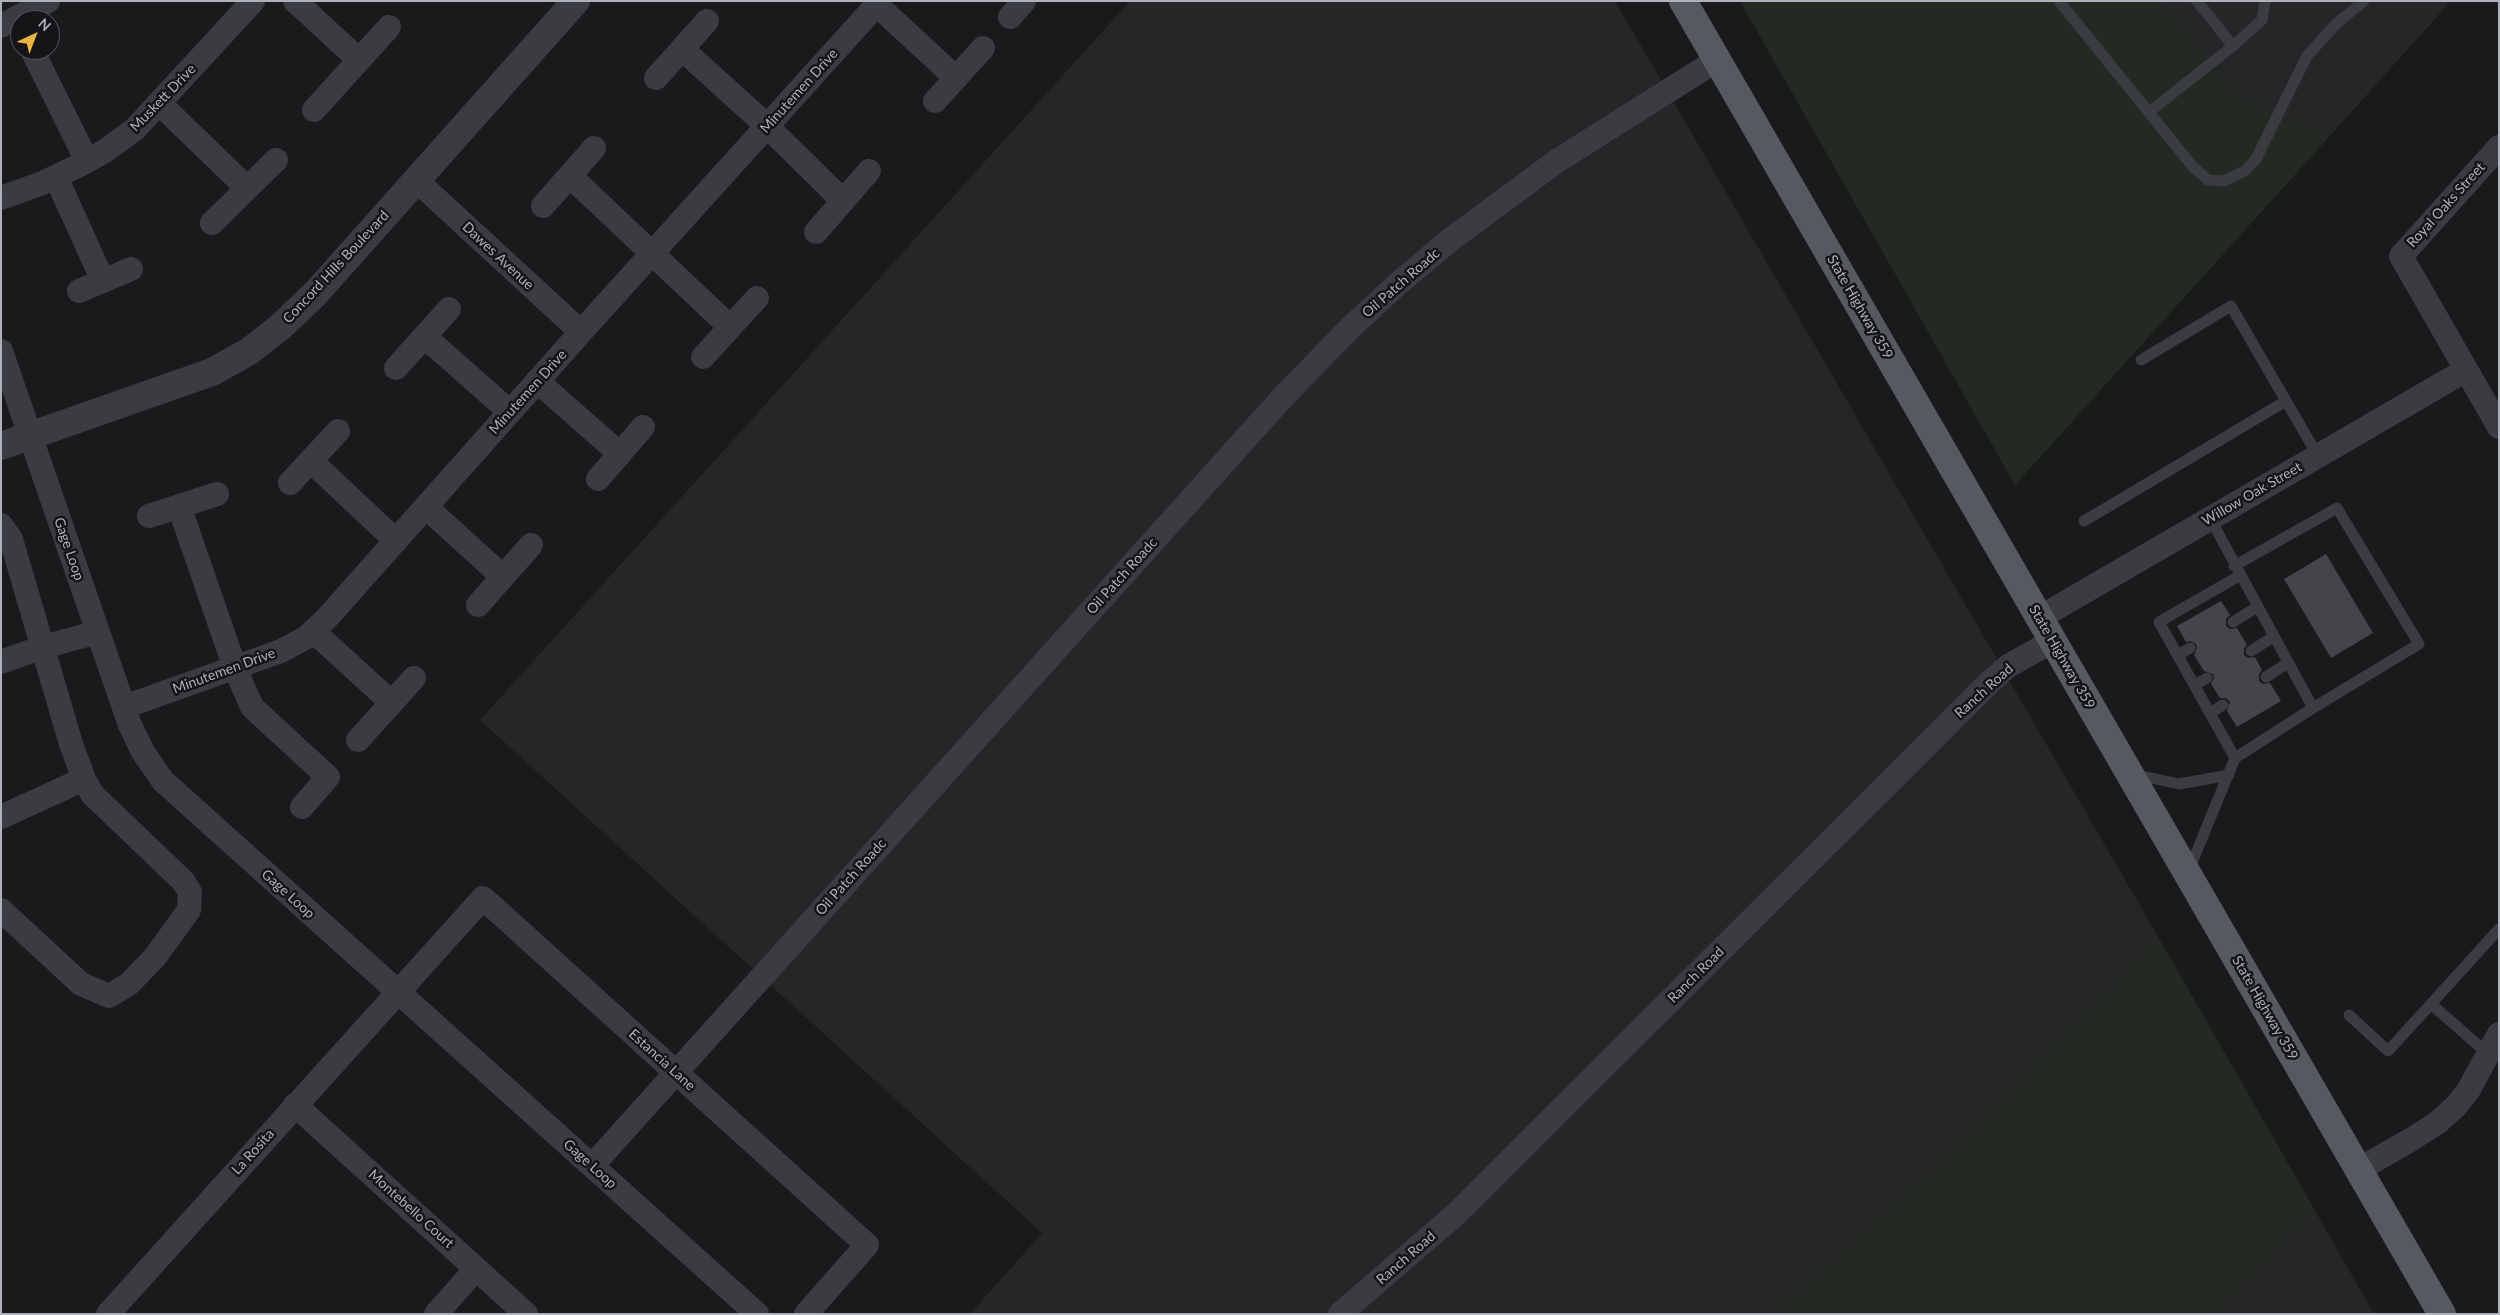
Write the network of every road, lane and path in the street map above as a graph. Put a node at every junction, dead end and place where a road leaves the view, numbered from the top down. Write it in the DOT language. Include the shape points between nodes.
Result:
graph roads {
  1 [pos="48,1"];
  2 [pos="253,1"];
  3 [pos="295,1"];
  4 [pos="576,1"];
  5 [pos="1683,1"];
  6 [pos="2059,1"];
  7 [pos="2197,1"];
  8 [pos="2265,1"];
  9 [pos="2364,1"];
  10 [pos="879,3"];
  11 [pos="34,10"];
  12 [pos="707,21"];
  13 [pos="389,27"];
  14 [pos="2233,46"];
  15 [pos="983,48"];
  16 [pos="682,49"];
  17 [pos="37,60"];
  18 [pos="359,60"];
  19 [pos="1717,60"];
  20 [pos="656,78"];
  21 [pos="956,78"];
  22 [pos="935,100"];
  23 [pos="159,103"];
  24 [pos="314,110"];
  25 [pos="2149,112"];
  26 [pos="768,126"];
  27 [pos="2499,146"];
  28 [pos="594,148"];
  29 [pos="276,160"];
  30 [pos="87,161"];
  31 [pos="869,172"];
  32 [pos="570,176"];
  33 [pos="56,177"];
  34 [pos="416,180"];
  35 [pos="247,188"];
  36 [pos="1,198"];
  37 [pos="843,201"];
  38 [pos="543,206"];
  39 [pos="212,223"];
  40 [pos="816,232"];
  41 [pos="651,255"];
  42 [pos="131,269"];
  43 [pos="103,280"];
  44 [pos="78,291"];
  45 [pos="756,298"];
  46 [pos="450,309"];
  47 [pos="730,328"];
  48 [pos="581,332"];
  49 [pos="425,337"];
  50 [pos="1,351"];
  51 [pos="704,357"];
  52 [pos="2141,360"];
  53 [pos="396,368"];
  54 [pos="2466,370"];
  55 [pos="537,381"];
  56 [pos="2286,401"];
  57 [pos="510,412"];
  58 [pos="2499,427"];
  59 [pos="643,428"];
  60 [pos="338,431"];
  61 [pos="30,436"];
  62 [pos="1,446"];
  63 [pos="620,454"];
  64 [pos="2318,456"];
  65 [pos="311,461"];
  66 [pos="598,479"];
  67 [pos="290,483"];
  68 [pos="217,494"];
  69 [pos="179,506"];
  70 [pos="426,507"];
  71 [pos="149,516"];
  72 [pos="2210,518"];
  73 [pos="2084,521"];
  74 [pos="1,525"];
  75 [pos="396,540"];
  76 [pos="531,545"];
  77 [pos="2237,571"];
  78 [pos="503,577"];
  79 [pos="478,605"];
  80 [pos="2257,607"];
  81 [pos="2039,618"];
  82 [pos="2233,622"];
  83 [pos="313,631"];
  84 [pos="98,632"];
  85 [pos="2273,637"];
  86 [pos="2053,641"];
  87 [pos="43,647"];
  88 [pos="2190,648"];
  89 [pos="2251,651"];
  90 [pos="2178,655"];
  91 [pos="1,662"];
  92 [pos="2288,663"];
  93 [pos="235,668"];
  94 [pos="2266,677"];
  95 [pos="414,678"];
  96 [pos="2207,678"];
  97 [pos="2195,685"];
  98 [pos="392,703"];
  99 [pos="2224,705"];
  100 [pos="124,707"];
  101 [pos="2313,708"];
  102 [pos="2210,713"];
  103 [pos="358,740"];
  104 [pos="2235,758"];
  105 [pos="2129,773"];
  106 [pos="2229,775"];
  107 [pos="84,779"];
  108 [pos="302,807"];
  109 [pos="1,817"];
  110 [pos="2187,874"];
  111 [pos="1,910"];
  112 [pos="2499,929"];
  113 [pos="398,991"];
  114 [pos="2431,1004"];
  115 [pos="2348,1015"];
  116 [pos="2493,1043"];
  117 [pos="676,1072"];
  118 [pos="295,1105"];
  119 [pos="592,1166"];
  120 [pos="2358,1170"];
  121 [pos="476,1269"];
  122 [pos="108,1314"];
  123 [pos="436,1314"];
  124 [pos="526,1314"];
  125 [pos="757,1314"];
  126 [pos="806,1314"];
  127 [pos="1340,1314"];
  128 [pos="2442,1314"];
  1 -- 11 [label="street"];
  2 -- 23 [label="street, Muskett Drive"];
  3 -- 18 [label="street"];
  4 -- 34 [label="street, Concord Hills Boulevard"];
  5 -- 19 [label="main road, State Highway 359"];
  6 -- 25 [label="lane"];
  7 -- 14 [label="lane"];
  8 -- 14 [label="lane" via="2262,20"];
  9 -- 25 [label="lane" via="2337,23 2307,56 2256,159 2237,177 2224,181 2208,180 2193,167"];
  10 -- 21 [label="street"];
  10 -- 26 [label="street, Minutemen Drive"];
  12 -- 16 [label="street"];
  13 -- 18 [label="street"];
  14 -- 25 [label="lane"];
  15 -- 21 [label="street"];
  16 -- 20 [label="street"];
  16 -- 26 [label="street"];
  17 -- 30 [label="street"];
  18 -- 24 [label="street"];
  19 -- 81 [label="main road, State Highway 359"];
  19 -- 117 [label="street, Oil Patch Roadc" via="1558,161 1450,240 1350,328 1282,398"];
  21 -- 22 [label="street"];
  23 -- 30 [label="street, Muskett Drive" via="135,129"];
  23 -- 35 [label="street"];
  26 -- 37 [label="street"];
  26 -- 41 [label="street, Minutemen Drive"];
  27 -- 54 [label="street, Royal Oaks Street" via="2401,256"];
  28 -- 32 [label="street"];
  29 -- 35 [label="street"];
  30 -- 33 [label="street, Muskett Drive"];
  31 -- 37 [label="street"];
  32 -- 38 [label="street"];
  32 -- 41 [label="street"];
  33 -- 36 [label="street, Muskett Drive"];
  33 -- 43 [label="street"];
  34 -- 48 [label="street, Dawes Avenue"];
  34 -- 61 [label="street, Concord Hills Boulevard" via="315,294 248,352 212,372"];
  35 -- 39 [label="street"];
  37 -- 40 [label="street"];
  41 -- 47 [label="street"];
  41 -- 48 [label="street, Minutemen Drive"];
  42 -- 43 [label="street"];
  43 -- 44 [label="street"];
  45 -- 47 [label="street"];
  46 -- 49 [label="street"];
  47 -- 51 [label="street"];
  48 -- 55 [label="street, Minutemen Drive"];
  49 -- 53 [label="street"];
  49 -- 57 [label="street"];
  50 -- 61 [label="street, Gage Loop"];
  52 -- 56 [label="lane" via="2231,306"];
  54 -- 58 [label="street"];
  54 -- 64 [label="street, Willow Oak Street"];
  55 -- 57 [label="street, Minutemen Drive"];
  55 -- 63 [label="street"];
  56 -- 64 [label="lane"];
  56 -- 73 [label="lane"];
  57 -- 70 [label="street, Minutemen Drive"];
  59 -- 63 [label="street"];
  60 -- 65 [label="street"];
  61 -- 62 [label="street, Concord Hills Boulevard"];
  61 -- 84 [label="street, Gage Loop"];
  63 -- 66 [label="street"];
  64 -- 72 [label="street, Willow Oak Street"];
  65 -- 67 [label="street"];
  65 -- 75 [label="street"];
  68 -- 69 [label="street"];
  69 -- 71 [label="street"];
  69 -- 93 [label="street"];
  70 -- 75 [label="street, Minutemen Drive"];
  70 -- 78 [label="street"];
  72 -- 77 [label="lane"];
  72 -- 81 [label="street, Willow Oak Street"];
  74 -- 87 [label="street" via="11,539"];
  75 -- 83 [label="street, Minutemen Drive"];
  76 -- 78 [label="street"];
  77 -- 80 [label="lane"];
  77 -- 90 [label="lane" via="2159,622"];
  77 -- 101 [label="lane" via="2337,508 2419,644"];
  78 -- 79 [label="street"];
  80 -- 82 [label="lane"];
  80 -- 85 [label="lane"];
  81 -- 86 [label="main road, State Highway 359"];
  83 -- 93 [label="street, Minutemen Drive" via="281,651"];
  83 -- 98 [label="street"];
  84 -- 87 [label="street"];
  84 -- 100 [label="street, Gage Loop"];
  85 -- 89 [label="lane"];
  85 -- 92 [label="lane"];
  86 -- 105 [label="main road, State Highway 359"];
  86 -- 127 [label="street, Ranch Road" via="2008,666 1991,681 1455,1215"];
  87 -- 91 [label="street"];
  87 -- 107 [label="street"];
  88 -- 90 [label="lane"];
  90 -- 97 [label="lane"];
  92 -- 94 [label="lane"];
  92 -- 101 [label="lane"];
  93 -- 100 [label="street, Minutemen Drive"];
  93 -- 108 [label="street" via="252,707 328,777"];
  95 -- 98 [label="street"];
  96 -- 97 [label="lane"];
  97 -- 102 [label="lane"];
  98 -- 103 [label="street"];
  99 -- 102 [label="lane"];
  100 -- 113 [label="street, Gage Loop" via="143,752 163,781"];
  101 -- 104 [label="lane"];
  102 -- 104 [label="lane"];
  104 -- 106 [label="lane"];
  105 -- 106 [label="lane" via="2180,784"];
  105 -- 110 [label="main road, State Highway 359"];
  106 -- 110 [label="lane"];
  107 -- 109 [label="street"];
  107 -- 111 [label="street" via="92,794 183,881 190,892 189,910 155,957 129,984 109,996 81,984"];
  110 -- 120 [label="main road, State Highway 359"];
  112 -- 114 [label="lane"];
  113 -- 117 [label="street, Estancia Lane" via="483,898"];
  113 -- 118 [label="street, La Rosita"];
  113 -- 119 [label="street, Gage Loop"];
  114 -- 115 [label="lane" via="2388,1051"];
  114 -- 116 [label="lane"];
  116 -- 120 [label="street" via="2468,1091 2443,1118"];
  117 -- 119 [label="street, Oil Patch Roadc"];
  117 -- 126 [label="street, Estancia Lane" via="867,1245"];
  118 -- 121 [label="street, Montebello Court"];
  118 -- 122 [label="street, La Rosita"];
  119 -- 125 [label="street, Gage Loop"];
  120 -- 128 [label="main road, State Highway 359"];
  121 -- 123 [label="street"];
  121 -- 124 [label="street, Montebello Court"];
}
